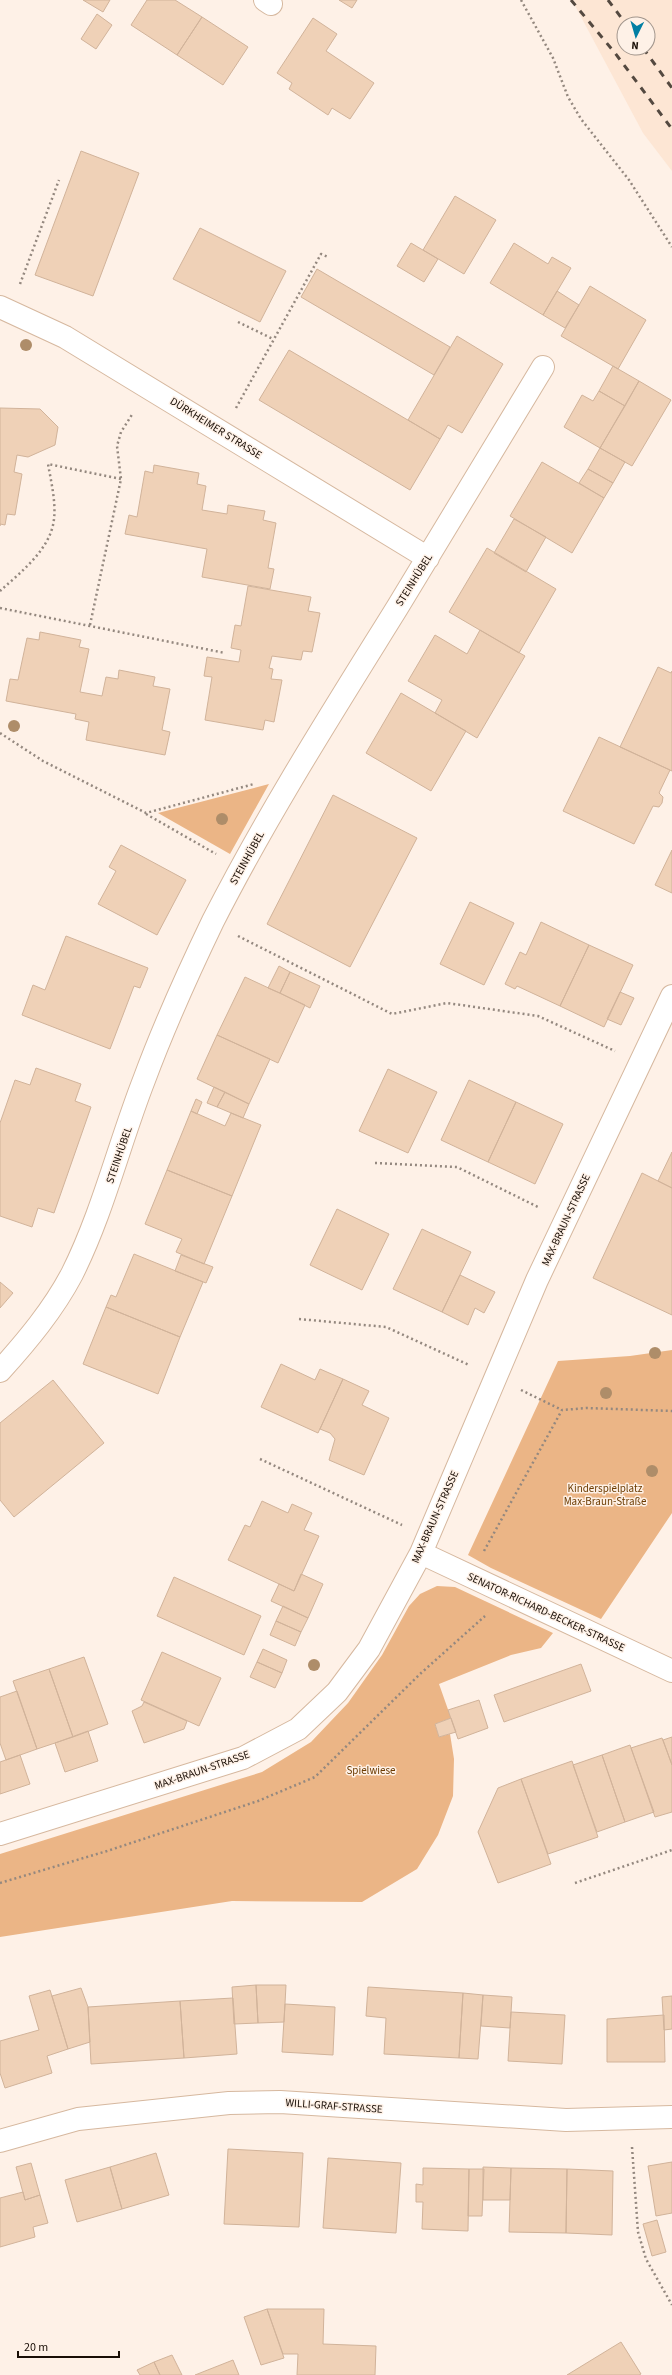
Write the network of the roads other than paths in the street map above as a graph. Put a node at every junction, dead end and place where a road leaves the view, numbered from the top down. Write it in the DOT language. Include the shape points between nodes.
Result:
graph roads {
  1 [pos="0,307"];
  2 [pos="543,367"];
  3 [pos="428,558"];
  4 [pos="672,996"];
  5 [pos="0,1371"];
  6 [pos="424,1545"];
  7 [pos="672,1671"];
  8 [pos="0,1834"];
  9 [pos="672,2117"];
  10 [pos="0,2141"];
  1 -- 3 [label="street, DÜRKHEIMER STRASSE" via="65,337"];
  2 -- 3 [label="street, STEINHÜBEL"];
  3 -- 5 [label="street, STEINHÜBEL" via="294,774 212,923 172,1010 144,1081 106,1192 72,1274 36,1331"];
  4 -- 6 [label="street, MAX-BRAUN-STRASSE" via="537,1280"];
  6 -- 7 [label="street, SENATOR-RICHARD-BECKER-STRASSE" via="471,1576"];
  6 -- 8 [label="street, MAX-BRAUN-STRASSE" via="369,1649 338,1692 298,1729 243,1758"];
  9 -- 10 [label="street, WILLI-GRAF-STRASSE" via="566,2120 280,2102 229,2103 78,2119"];
}
